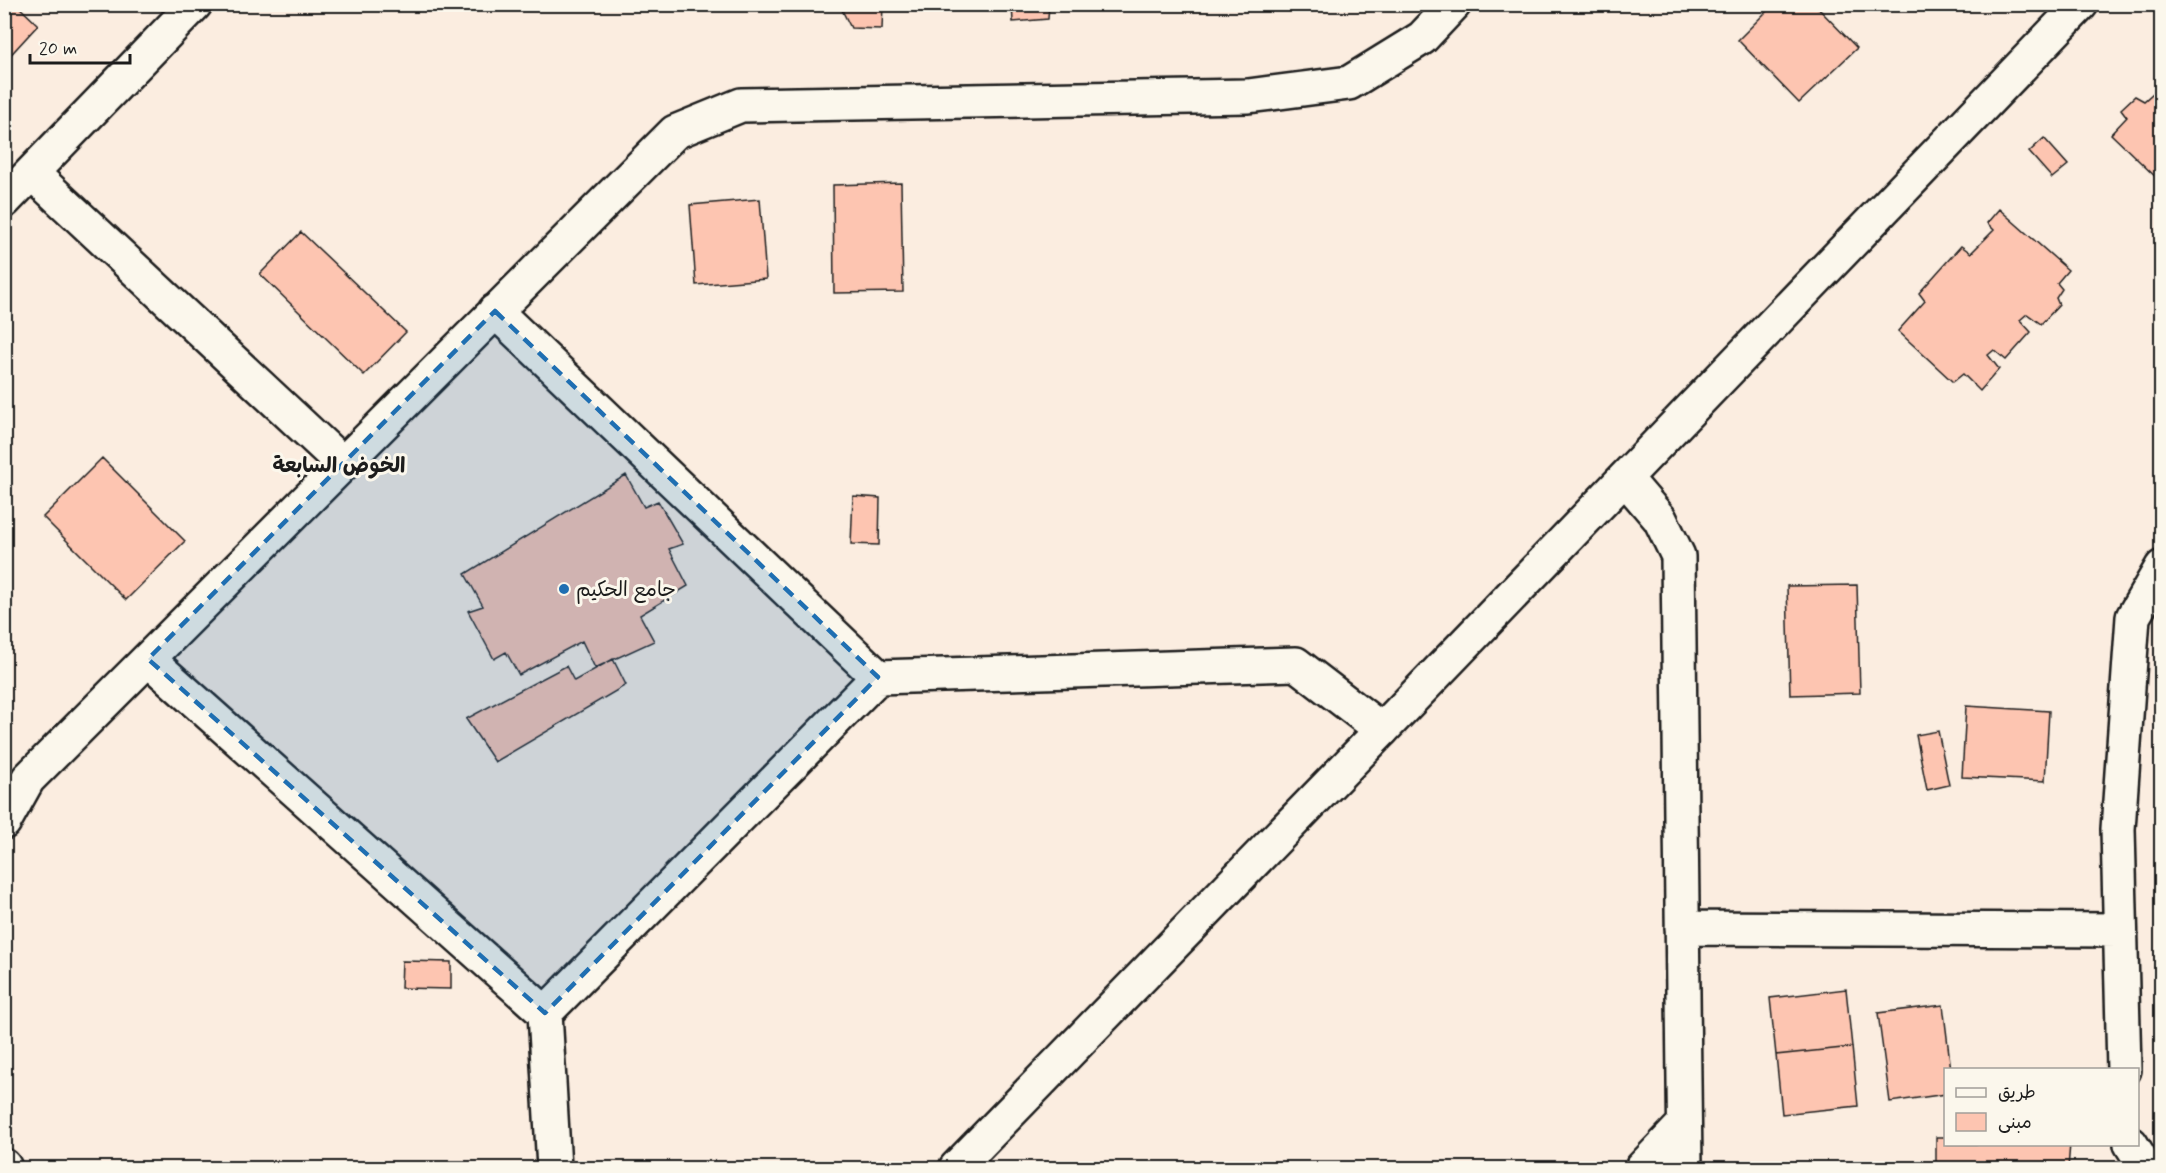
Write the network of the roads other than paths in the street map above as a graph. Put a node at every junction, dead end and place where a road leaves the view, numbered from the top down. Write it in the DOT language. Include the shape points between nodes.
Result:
graph roads {
  1 [pos="195,4"];
  2 [pos="1454,4"];
  3 [pos="2074,7"];
  4 [pos="32,173"];
  5 [pos="4,201"];
  6 [pos="495,311"];
  7 [pos="343,464"];
  8 [pos="1625,478"];
  9 [pos="2162,567"];
  10 [pos="148,659"];
  11 [pos="878,677"];
  12 [pos="1382,730"];
  13 [pos="4,822"];
  14 [pos="1682,928"];
  15 [pos="2120,930"];
  16 [pos="545,1012"];
  17 [pos="2124,1068"];
  18 [pos="1684,1124"];
  19 [pos="2132,1146"];
  20 [pos="554,1168"];
  21 [pos="956,1168"];
  22 [pos="1642,1168"];
  23 [pos="1685,1168"];
  24 [pos="2146,1168"];
  1 -- 4 [label="street"];
  2 -- 6 [label="street" via="1422,38 1349,83 1248,96 741,105 675,132"];
  3 -- 8 [label="street"];
  4 -- 5 [label="street"];
  4 -- 7 [label="street"];
  6 -- 7 [label="street"];
  6 -- 11 [label="street"];
  7 -- 10 [label="street"];
  8 -- 12 [label="street"];
  8 -- 14 [label="street" via="1660,519 1678,556"];
  9 -- 15 [label="street" via="2133,617 2118,829"];
  10 -- 13 [label="street" via="28,779"];
  10 -- 16 [label="street"];
  11 -- 12 [label="street" via="1296,664"];
  11 -- 16 [label="street"];
  12 -- 21 [label="street"];
  14 -- 15 [label="street"];
  14 -- 18 [label="street"];
  15 -- 17 [label="street"];
  16 -- 20 [label="street"];
  18 -- 22 [label="street"];
  18 -- 23 [label="street"];
  19 -- 24 [label="street"];
}
